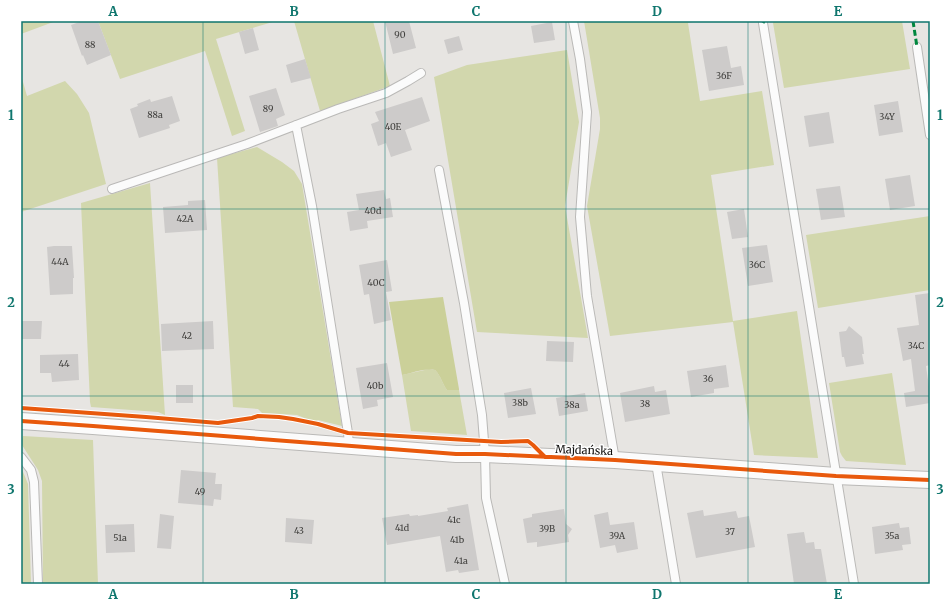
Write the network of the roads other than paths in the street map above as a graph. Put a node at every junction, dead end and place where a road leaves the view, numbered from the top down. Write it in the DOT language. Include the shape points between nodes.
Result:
graph roads {
  1 [pos="573,21"];
  2 [pos="763,23"];
  3 [pos="917,47"];
  4 [pos="421,73"];
  5 [pos="296,125"];
  6 [pos="930,135"];
  7 [pos="439,170"];
  8 [pos="112,189"];
  9 [pos="21,421"];
  10 [pos="349,445"];
  11 [pos="485,454"];
  12 [pos="21,457"];
  13 [pos="615,460"];
  14 [pos="656,463"];
  15 [pos="836,476"];
  16 [pos="930,480"];
  17 [pos="38,584"];
  18 [pos="505,584"];
  19 [pos="676,584"];
  20 [pos="854,584"];
  1 -- 13 [label="lane" via="587,112 580,225 587,296"];
  2 -- 15 [label="lane"];
  3 -- 6 [label="lane"];
  4 -- 5 [label="lane" via="386,93"];
  5 -- 8 [label="lane"];
  5 -- 10 [label="lane" via="312,206"];
  7 -- 11 [label="lane" via="464,303 482,415"];
  9 -- 10 [label="street, Majdańska"];
  10 -- 11 [label="street, Majdańska"];
  11 -- 13 [label="street, Majdańska"];
  11 -- 18 [label="lane" via="486,498"];
  12 -- 17 [label="lane" via="31,470 34,482"];
  13 -- 14 [label="street, Majdańska"];
  14 -- 15 [label="street, Majdańska"];
  14 -- 19 [label="lane"];
  15 -- 16 [label="street, Majdańska"];
  15 -- 20 [label="lane"];
}
